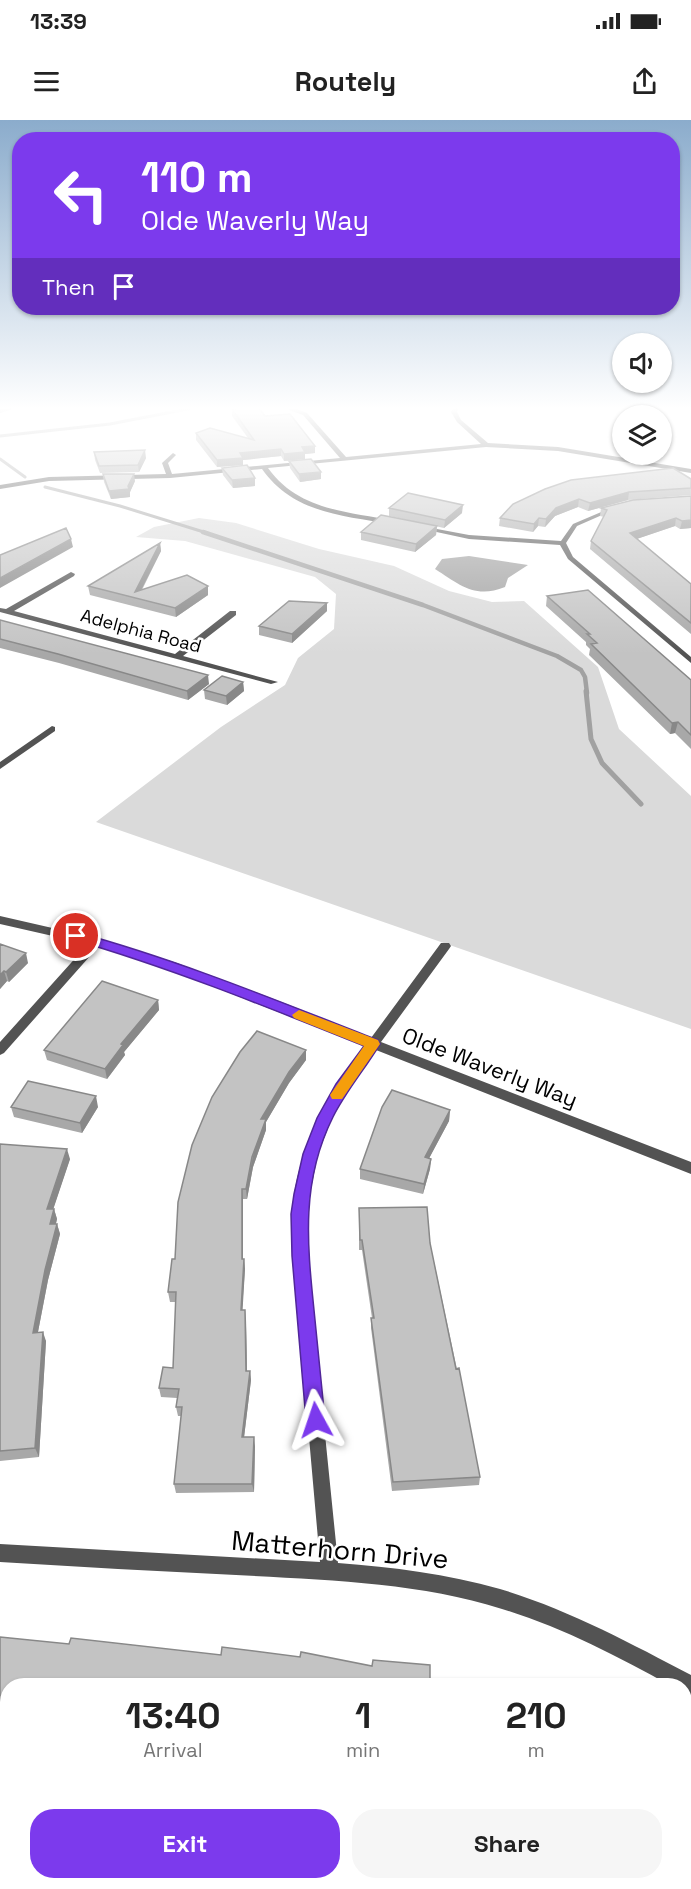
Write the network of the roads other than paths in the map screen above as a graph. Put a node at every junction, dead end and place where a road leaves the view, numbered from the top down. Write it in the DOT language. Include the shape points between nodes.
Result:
graph roads {
  1 [pos="283,490"];
  2 [pos="624,507"];
  3 [pos="403,524"];
  4 [pos="412,526"];
  5 [pos="563,543"];
  6 [pos="71,574"];
  7 [pos="3,611"];
  8 [pos="233,613"];
  9 [pos="177,656"];
  10 [pos="691,661"];
  11 [pos="274,682"];
  12 [pos="52,729"];
  13 [pos="0,766"];
  14 [pos="0,920"];
  15 [pos="96,942"];
  16 [pos="445,946"];
  17 [pos="373,1044"];
  18 [pos="0,1050"];
  19 [pos="691,1168"];
  20 [pos="0,1553"];
  21 [pos="330,1572"];
  22 [pos="676,1678"];
  1 -- 3 [label="street" via="329,509"];
  2 -- 5 [label="street" via="595,514 575,525"];
  4 -- 5 [label="street" via="469,537"];
  5 -- 10 [label="street" via="570,558"];
  6 -- 7 [label="street"];
  7 -- 9 [label="street, Adelphia Road"];
  8 -- 9 [label="street"];
  9 -- 11 [label="street, Adelphia Road"];
  12 -- 13 [label="street"];
  14 -- 15 [label="street, Olde Waverly Way"];
  15 -- 17 [label="street, Olde Waverly Way" via="201,976"];
  15 -- 18 [label="street"];
  16 -- 17 [label="street"];
  17 -- 19 [label="street, Olde Waverly Way"];
  17 -- 21 [label="street" via="341,1088 321,1126 305,1174 299,1214"];
  20 -- 21 [label="street, Matterhorn Drive"];
  21 -- 22 [label="street, Matterhorn Drive" via="418,1580 501,1599 588,1632"];
}
